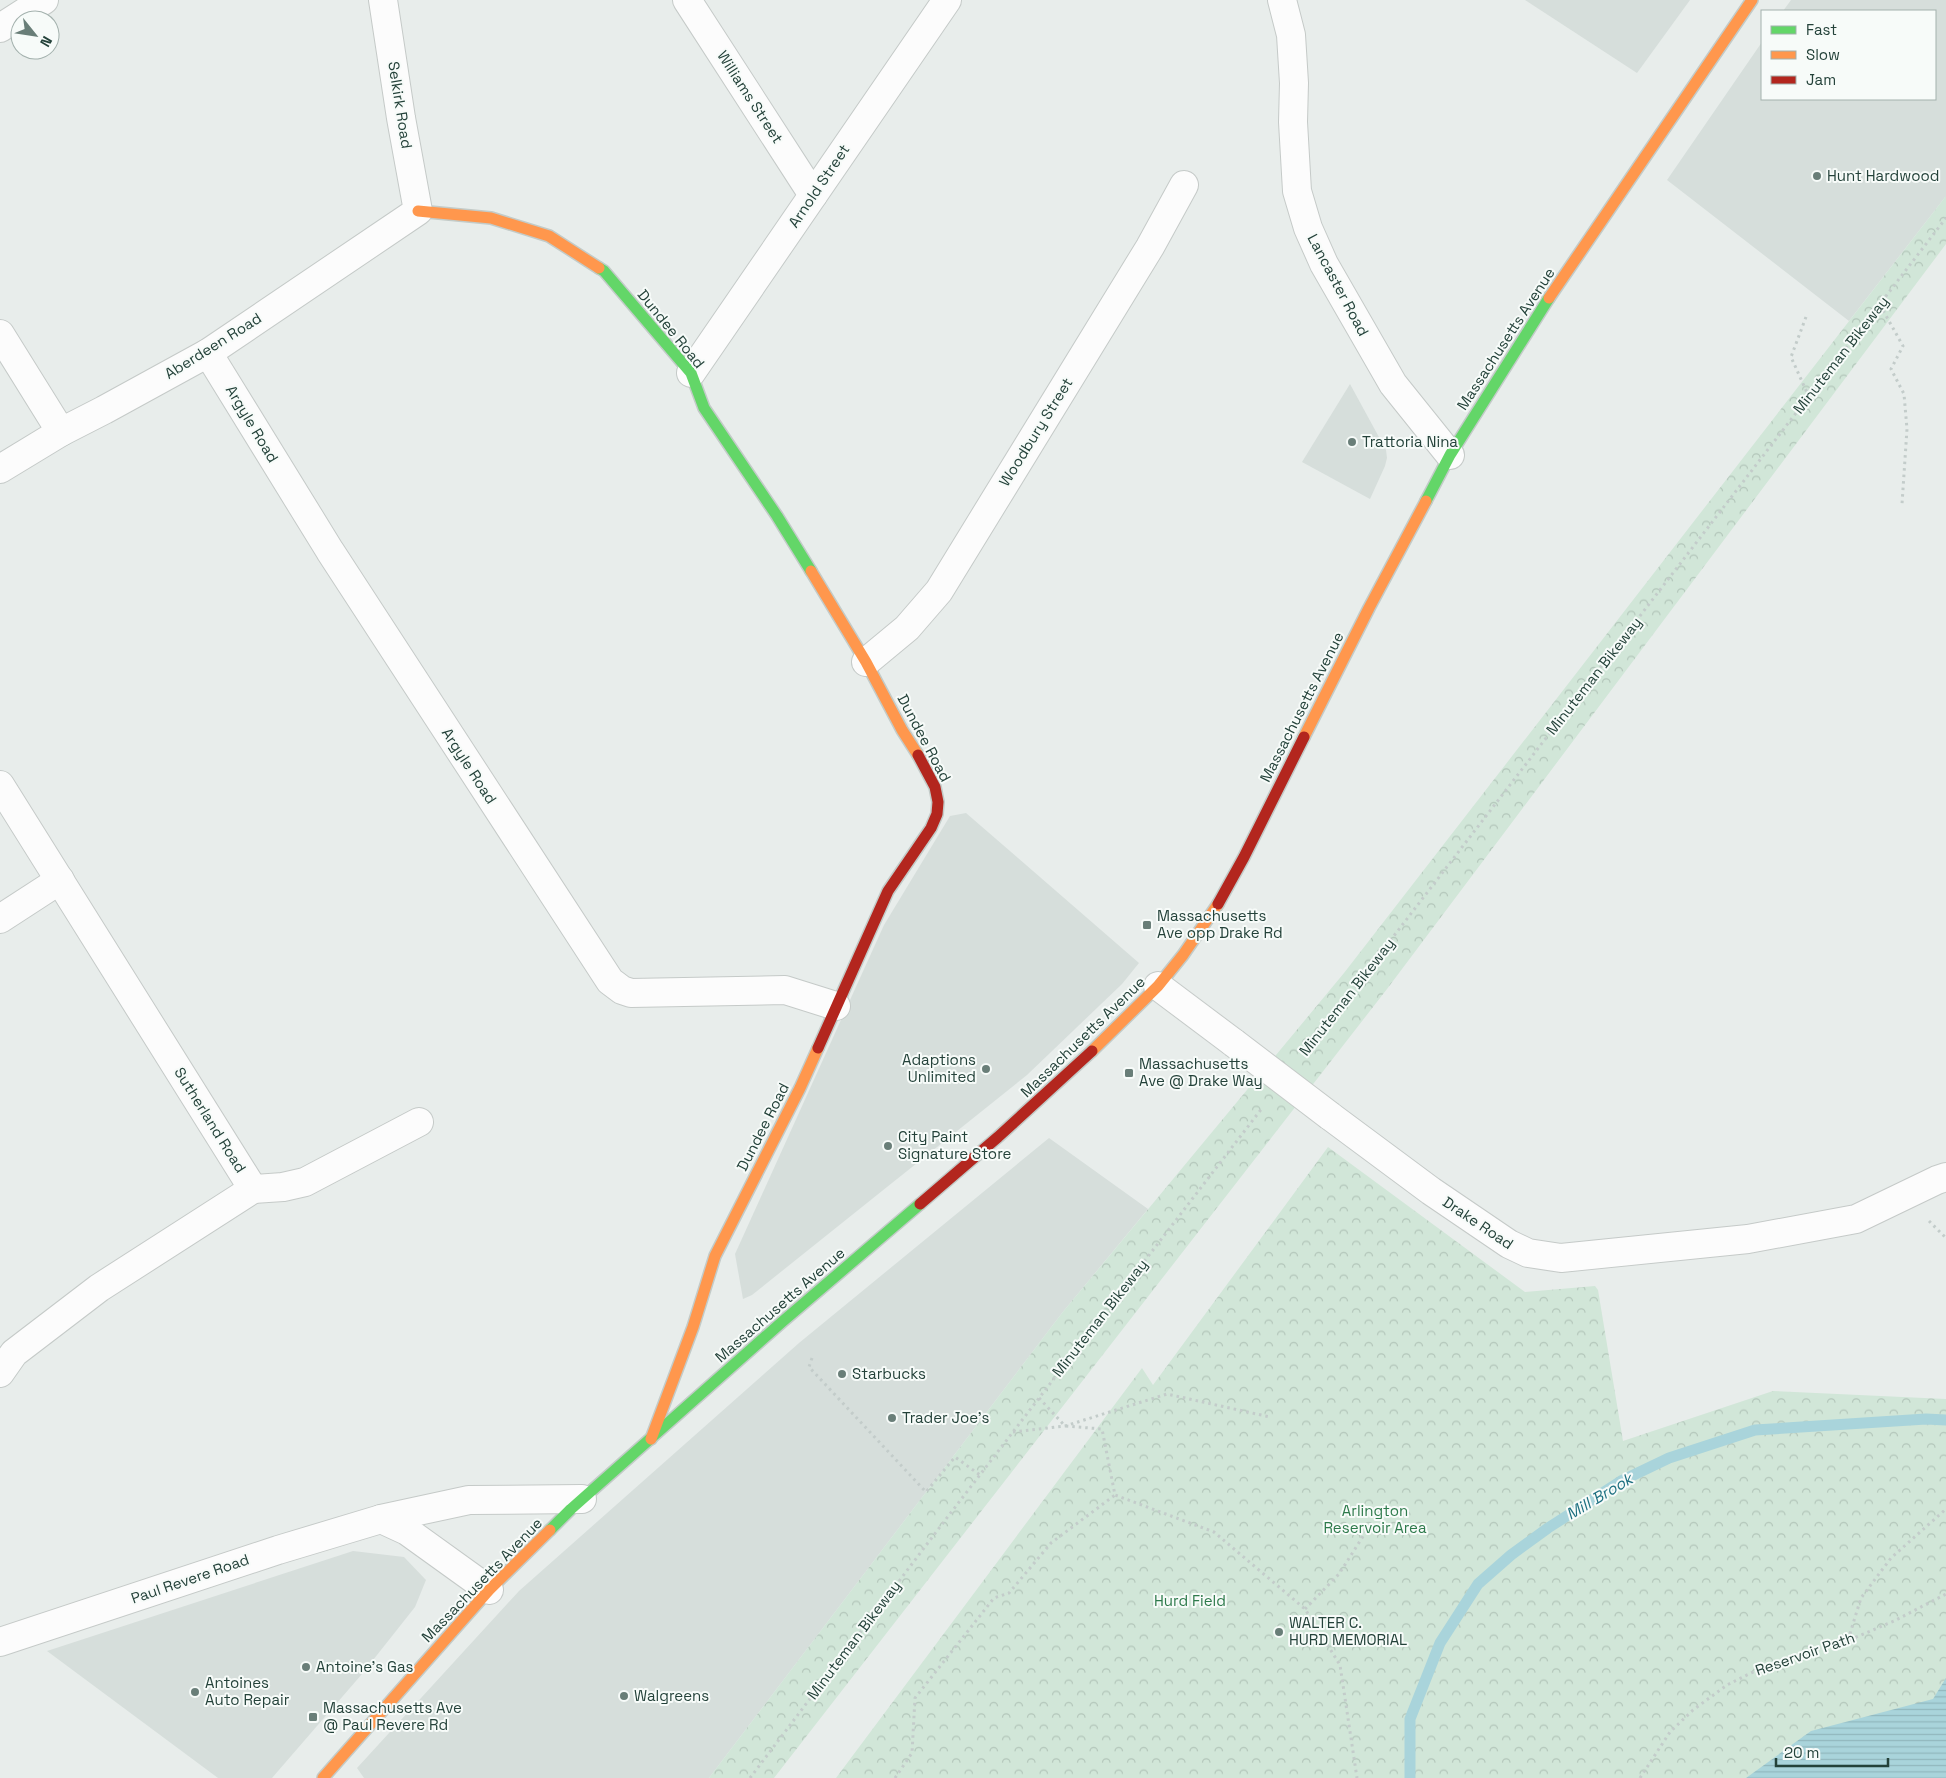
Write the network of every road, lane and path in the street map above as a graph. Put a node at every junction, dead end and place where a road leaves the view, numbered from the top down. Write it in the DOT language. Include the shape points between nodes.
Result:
graph roads {
  1 [pos="44,0"];
  2 [pos="383,0"];
  3 [pos="687,0"];
  4 [pos="947,0"];
  5 [pos="1752,0"];
  6 [pos="1290,4"];
  7 [pos="0,28"];
  8 [pos="1184,185"];
  9 [pos="813,195"];
  10 [pos="418,211"];
  11 [pos="1946,218"];
  12 [pos="1880,305"];
  13 [pos="1806,317"];
  14 [pos="0,334"];
  15 [pos="208,353"];
  16 [pos="691,373"];
  17 [pos="1809,397"];
  18 [pos="61,432"];
  19 [pos="1450,455"];
  20 [pos="0,469"];
  21 [pos="1902,504"];
  22 [pos="866,662"];
  23 [pos="0,785"];
  24 [pos="60,880"];
  25 [pos="0,919"];
  26 [pos="1158,986"];
  27 [pos="836,1006"];
  28 [pos="1300,1059"];
  29 [pos="1263,1107"];
  30 [pos="419,1122"];
  31 [pos="1946,1177"];
  32 [pos="252,1189"];
  33 [pos="812,1358"];
  34 [pos="0,1373"];
  35 [pos="1039,1398"];
  36 [pos="1270,1416"];
  37 [pos="1065,1426"];
  38 [pos="1013,1432"];
  39 [pos="651,1439"];
  40 [pos="980,1475"];
  41 [pos="1115,1495"];
  42 [pos="582,1499"];
  43 [pos="1946,1509"];
  44 [pos="381,1519"];
  45 [pos="1369,1527"];
  46 [pos="489,1590"];
  47 [pos="1946,1594"];
  48 [pos="1305,1609"];
  49 [pos="1847,1641"];
  50 [pos="0,1642"];
  51 [pos="323,1778"];
  52 [pos="750,1778"];
  53 [pos="895,1778"];
  54 [pos="1356,1778"];
  55 [pos="1640,1778"];
  1 -- 7 [label="street"];
  2 -- 10 [label="street, Selkirk Road"];
  3 -- 9 [label="street, Williams Street"];
  4 -- 9 [label="street, Arnold Street"];
  5 -- 19 [label="main road, Massachusetts Avenue" via="1561,279"];
  6 -- 19 [label="street, Lancaster Road" via="1293,141 1297,190 1308,228 1324,264 1393,384"];
  8 -- 22 [label="street, Woodbury Street" via="1150,247 939,591 907,628"];
  9 -- 16 [label="street, Arnold Street"];
  10 -- 15 [label="street, Aberdeen Road"];
  10 -- 16 [label="main road, Dundee Road" via="491,218 549,236 604,271"];
  11 -- 12 [label="path, Minuteman Bikeway"];
  12 -- 17 [label="path, Minuteman Bikeway"];
  12 -- 21 [label="path" via="1903,346 1891,369 1904,394 1905,403 1907,429"];
  13 -- 17 [label="path" via="1791,357"];
  14 -- 18 [label="street"];
  15 -- 18 [label="street, Aberdeen Road"];
  15 -- 27 [label="street, Argyle Road" via="330,551 610,981 631,993 785,990"];
  16 -- 22 [label="main road, Dundee Road" via="704,408 777,516"];
  17 -- 28 [label="path, Minuteman Bikeway"];
  18 -- 20 [label="street, Aberdeen Road"];
  19 -- 26 [label="main road, Massachusetts Avenue" via="1221,900"];
  22 -- 27 [label="main road, Dundee Road" via="935,787 937,814 888,891"];
  23 -- 24 [label="street, Sutherland Road"];
  24 -- 25 [label="street"];
  24 -- 32 [label="street, Sutherland Road"];
  26 -- 31 [label="street, Drake Road, bridge" via="1430,1191 1509,1244 1528,1253 1561,1258 1748,1239 1856,1219"];
  26 -- 39 [label="main road, Massachusetts Avenue" via="1006,1130"];
  27 -- 39 [label="main road, Dundee Road" via="800,1088 715,1256 693,1327"];
  29 -- 35 [label="path, Minuteman Bikeway"];
  30 -- 32 [label="street" via="305,1182"];
  32 -- 34 [label="street, Sutherland Road" via="99,1288 14,1353"];
  33 -- 40 [label="path" via="809,1367 926,1492 955,1457"];
  35 -- 37 [label="path"];
  35 -- 38 [label="path, Minuteman Bikeway"];
  36 -- 37 [label="path" via="1167,1394"];
  37 -- 38 [label="path"];
  37 -- 41 [label="path" via="1102,1429"];
  38 -- 40 [label="path, Minuteman Bikeway"];
  39 -- 42 [label="main road, Massachusetts Avenue"];
  40 -- 52 [label="path, Minuteman Bikeway"];
  41 -- 48 [label="path" via="1214,1532"];
  41 -- 53 [label="path" via="1051,1542 1009,1593 994,1598 921,1690 915,1698 912,1754"];
  42 -- 44 [label="street, Paul Revere Road" via="469,1500"];
  42 -- 46 [label="main road, Massachusetts Avenue"];
  43 -- 49 [label="path" via="1891,1558 1861,1598"];
  44 -- 46 [label="street" via="407,1531"];
  44 -- 50 [label="street, Paul Revere Road"];
  45 -- 48 [label="path" via="1339,1574"];
  46 -- 51 [label="main road, Massachusetts Avenue"];
  47 -- 49 [label="path, Reservoir Path"];
  48 -- 54 [label="path" via="1340,1666"];
  49 -- 55 [label="path, Reservoir Path" via="1767,1664 1727,1685 1670,1732"];
}
